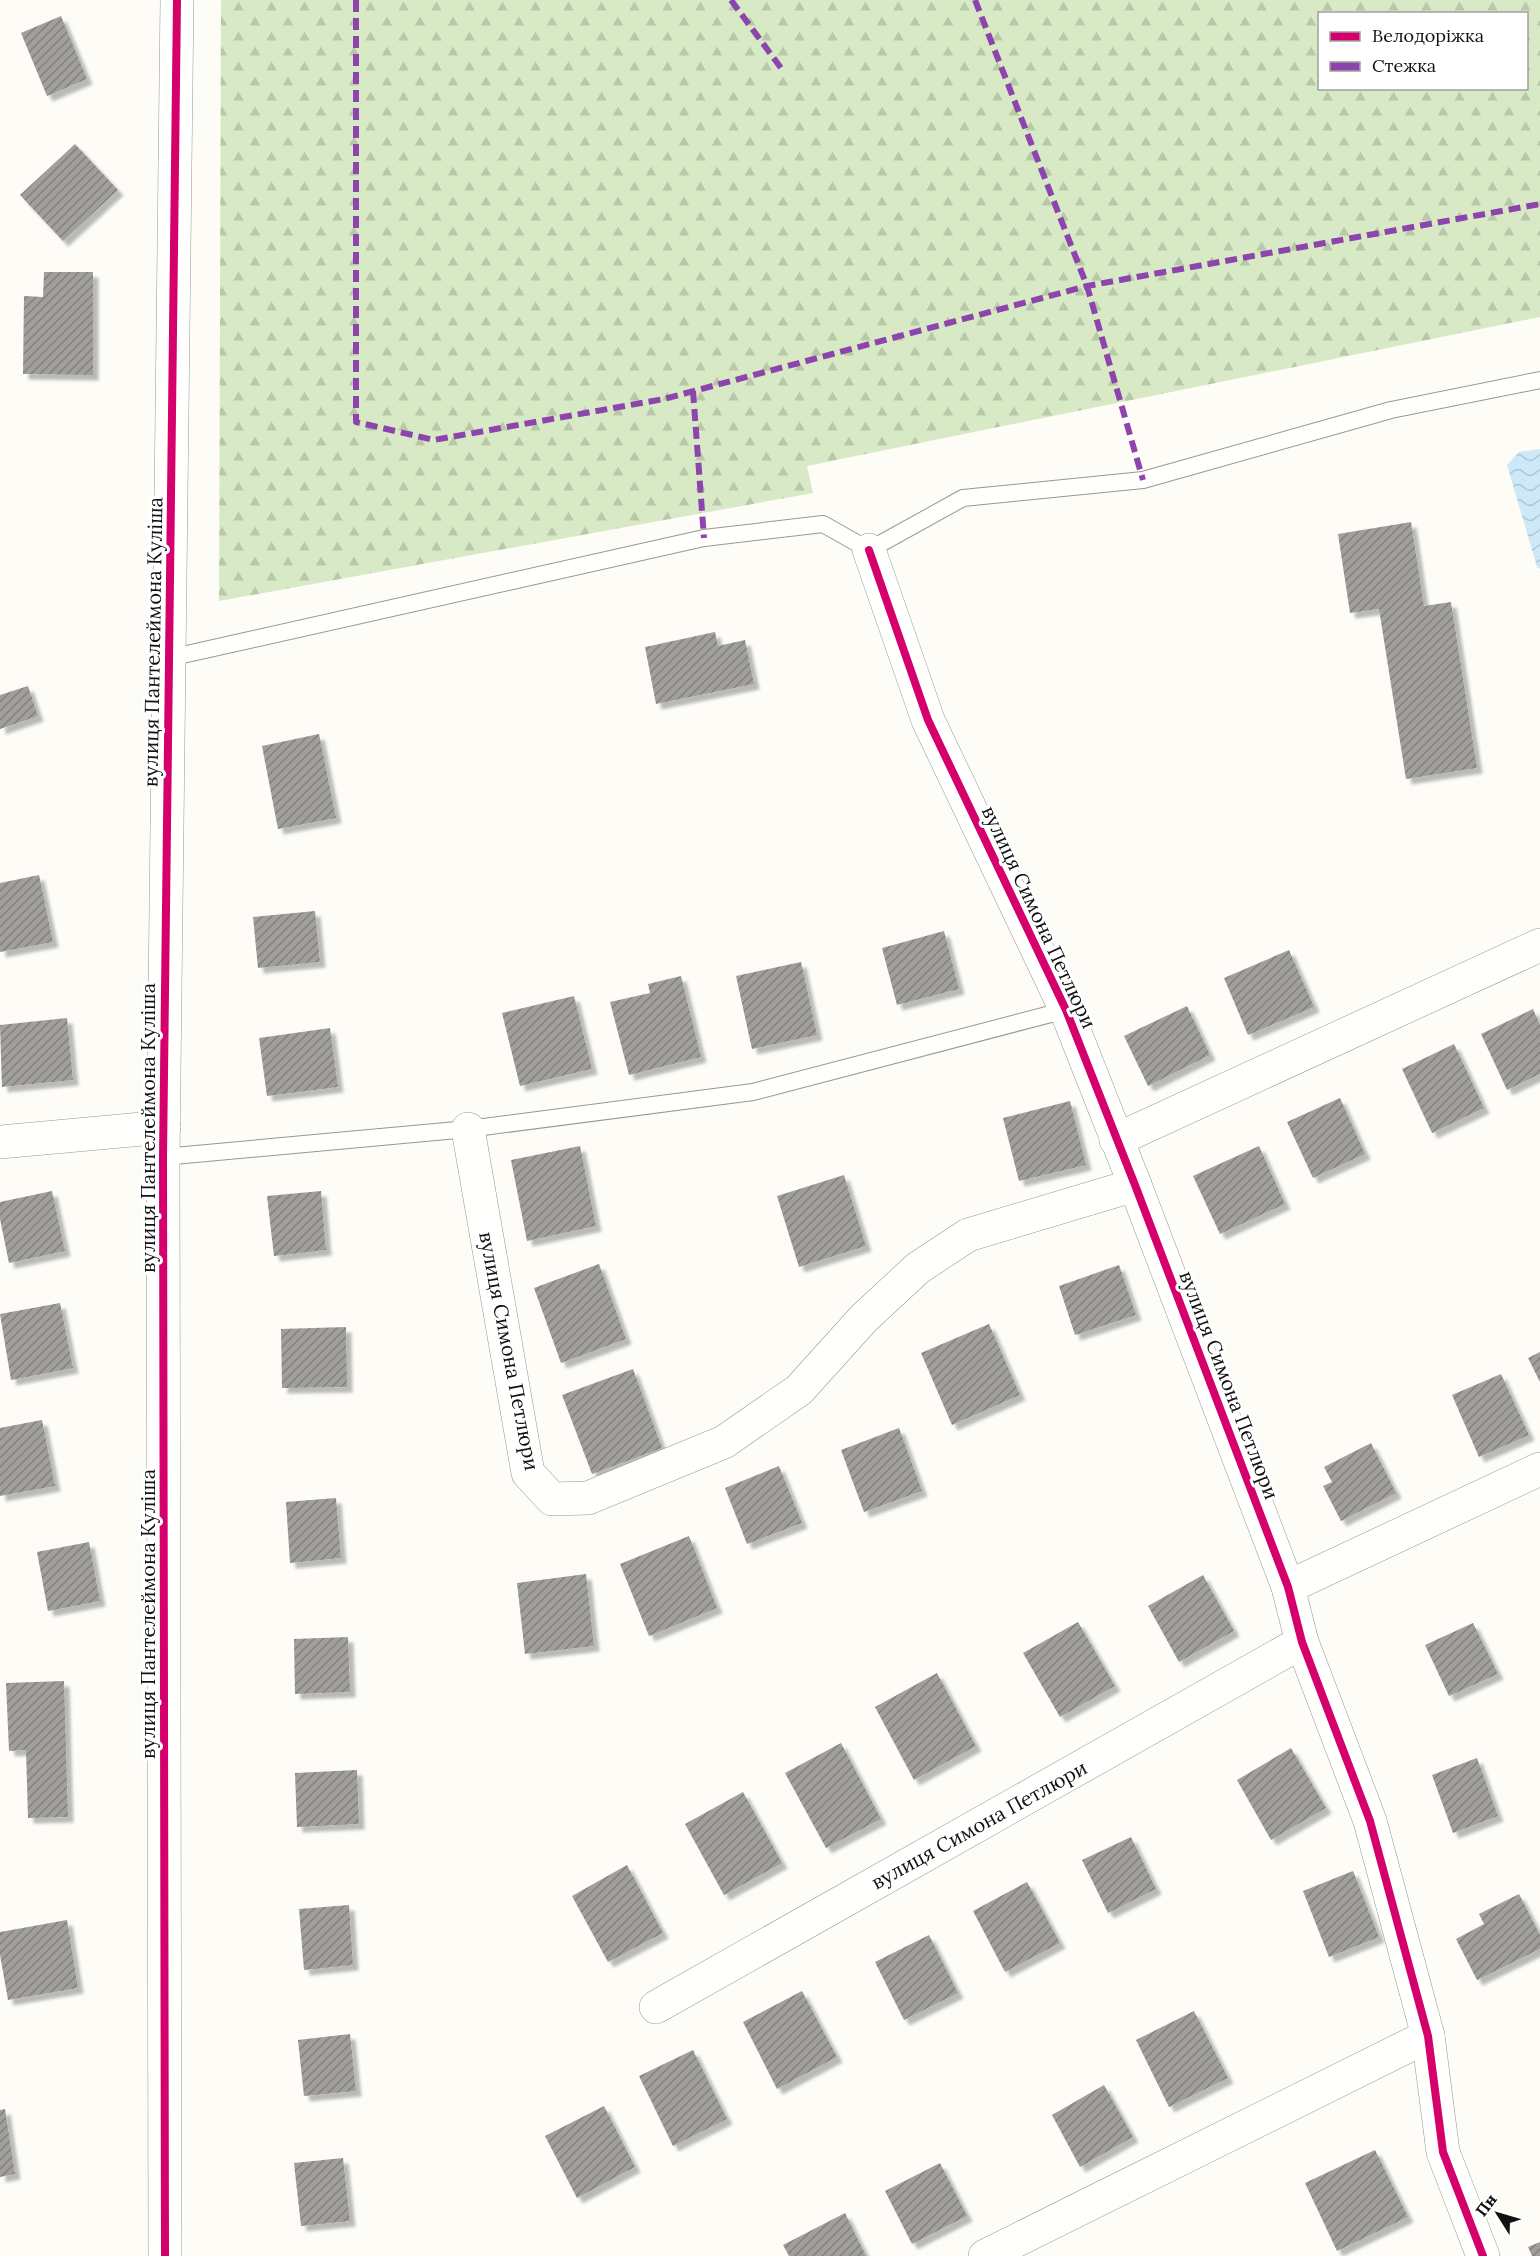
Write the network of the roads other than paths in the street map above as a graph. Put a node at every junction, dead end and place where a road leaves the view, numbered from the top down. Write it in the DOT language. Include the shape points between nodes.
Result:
graph roads {
  1 [pos="177,0"];
  2 [pos="1540,380"];
  3 [pos="869,550"];
  4 [pos="169,658"];
  5 [pos="1540,945"];
  6 [pos="1066,1010"];
  7 [pos="468,1129"];
  8 [pos="1116,1140"];
  9 [pos="0,1142"];
  10 [pos="164,1142"];
  11 [pos="1135,1185"];
  12 [pos="1540,1469"];
  13 [pos="1288,1587"];
  14 [pos="1302,1642"];
  15 [pos="656,2007"];
  16 [pos="1428,2036"];
  17 [pos="165,2256"];
  18 [pos="985,2256"];
  19 [pos="1483,2256"];
  1 -- 4 [label="street, вулиця Пантелеймона Куліша"];
  2 -- 3 [label="lane" via="1391,410 1143,480 963,498"];
  3 -- 4 [label="lane" via="823,524 704,537"];
  3 -- 6 [label="street, вулиця Симона Петлюри" via="928,720"];
  4 -- 10 [label="street, вулиця Пантелеймона Куліша"];
  5 -- 8 [label="street"];
  6 -- 7 [label="lane" via="753,1092"];
  6 -- 8 [label="street, вулиця Симона Петлюри"];
  7 -- 10 [label="lane"];
  7 -- 11 [label="street, вулиця Симона Петлюри" via="528,1473 552,1498 588,1498 724,1442 799,1390 864,1318 918,1268 968,1235"];
  8 -- 11 [label="street, вулиця Симона Петлюри"];
  9 -- 10 [label="street"];
  10 -- 17 [label="street, вулиця Пантелеймона Куліша"];
  11 -- 13 [label="street, вулиця Симона Петлюри"];
  12 -- 13 [label="street"];
  13 -- 14 [label="street, вулиця Симона Петлюри"];
  14 -- 15 [label="street, вулиця Симона Петлюри"];
  14 -- 16 [label="street, вулиця Симона Петлюри" via="1370,1821"];
  16 -- 18 [label="street"];
  16 -- 19 [label="street, вулиця Симона Петлюри" via="1443,2152"];
}
